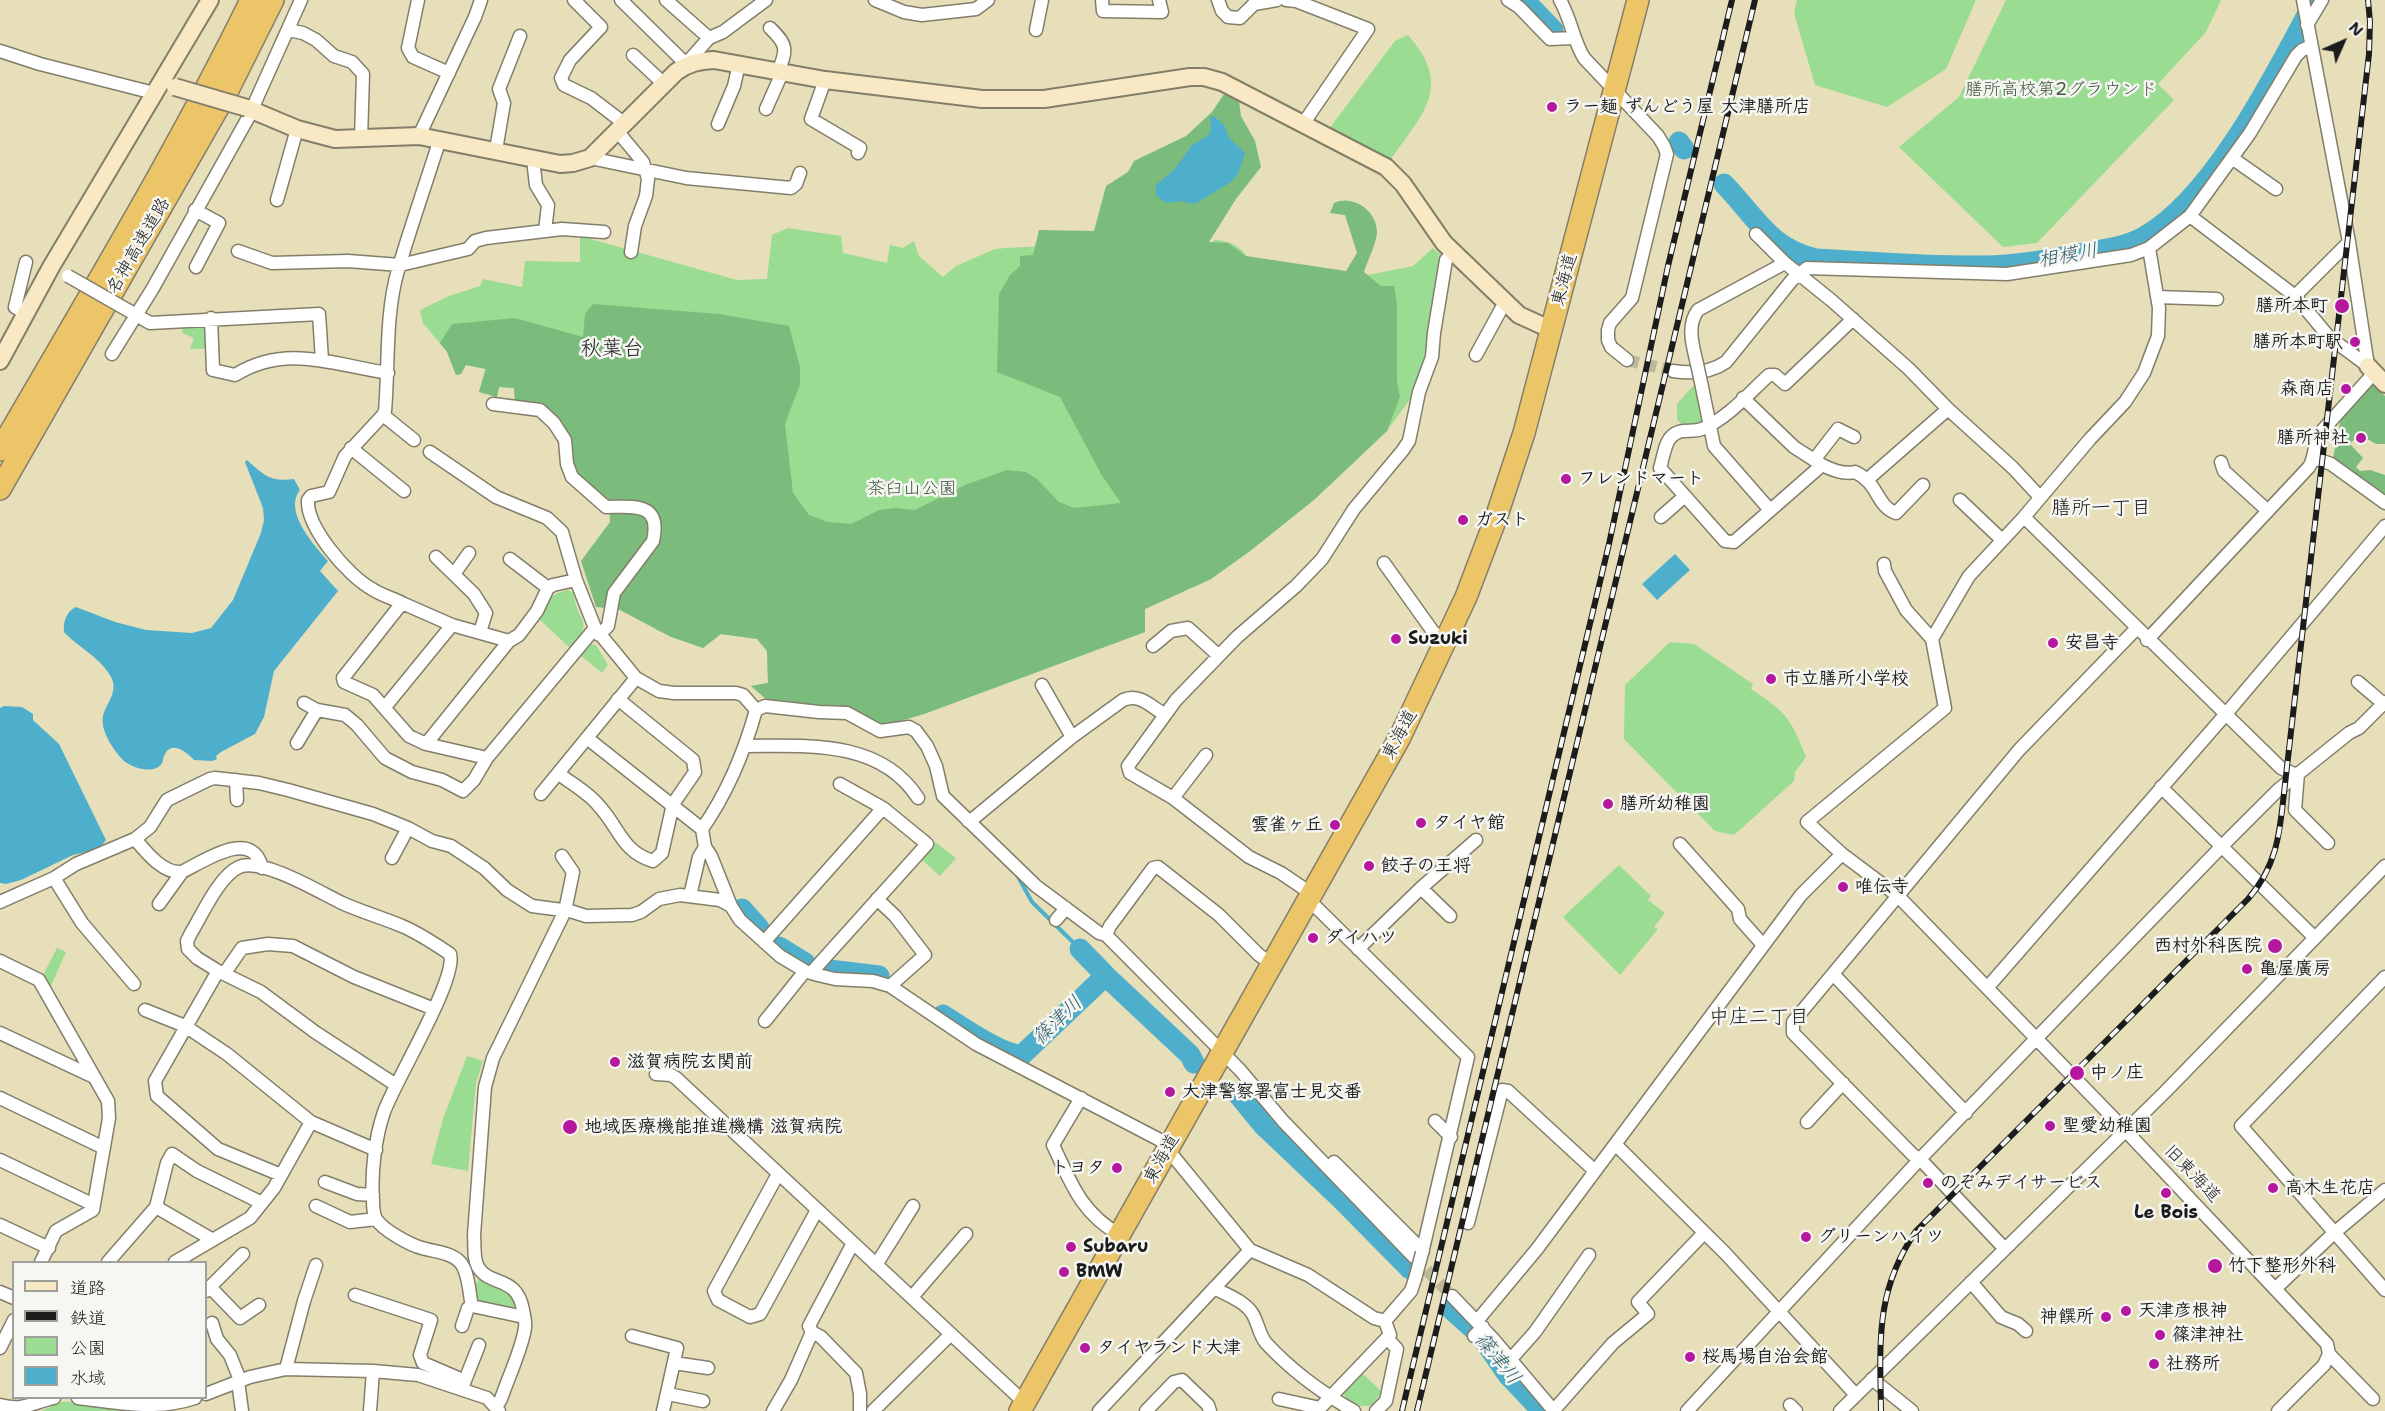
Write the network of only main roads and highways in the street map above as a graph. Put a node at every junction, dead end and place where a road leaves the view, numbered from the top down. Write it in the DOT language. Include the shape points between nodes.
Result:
graph roads {
  1 [pos="250,0"];
  2 [pos="273,0"];
  3 [pos="1638,0"];
  4 [pos="0,450"];
  5 [pos="0,489"];
  6 [pos="1023,1407"];
  1 -- 4 [label="highway, 名神高速道路" via="155,181"];
  2 -- 5 [label="highway, 名神高速道路" via="227,92"];
  3 -- 6 [label="highway, 東海道" via="1524,433 1448,639 1400,737"];
}
